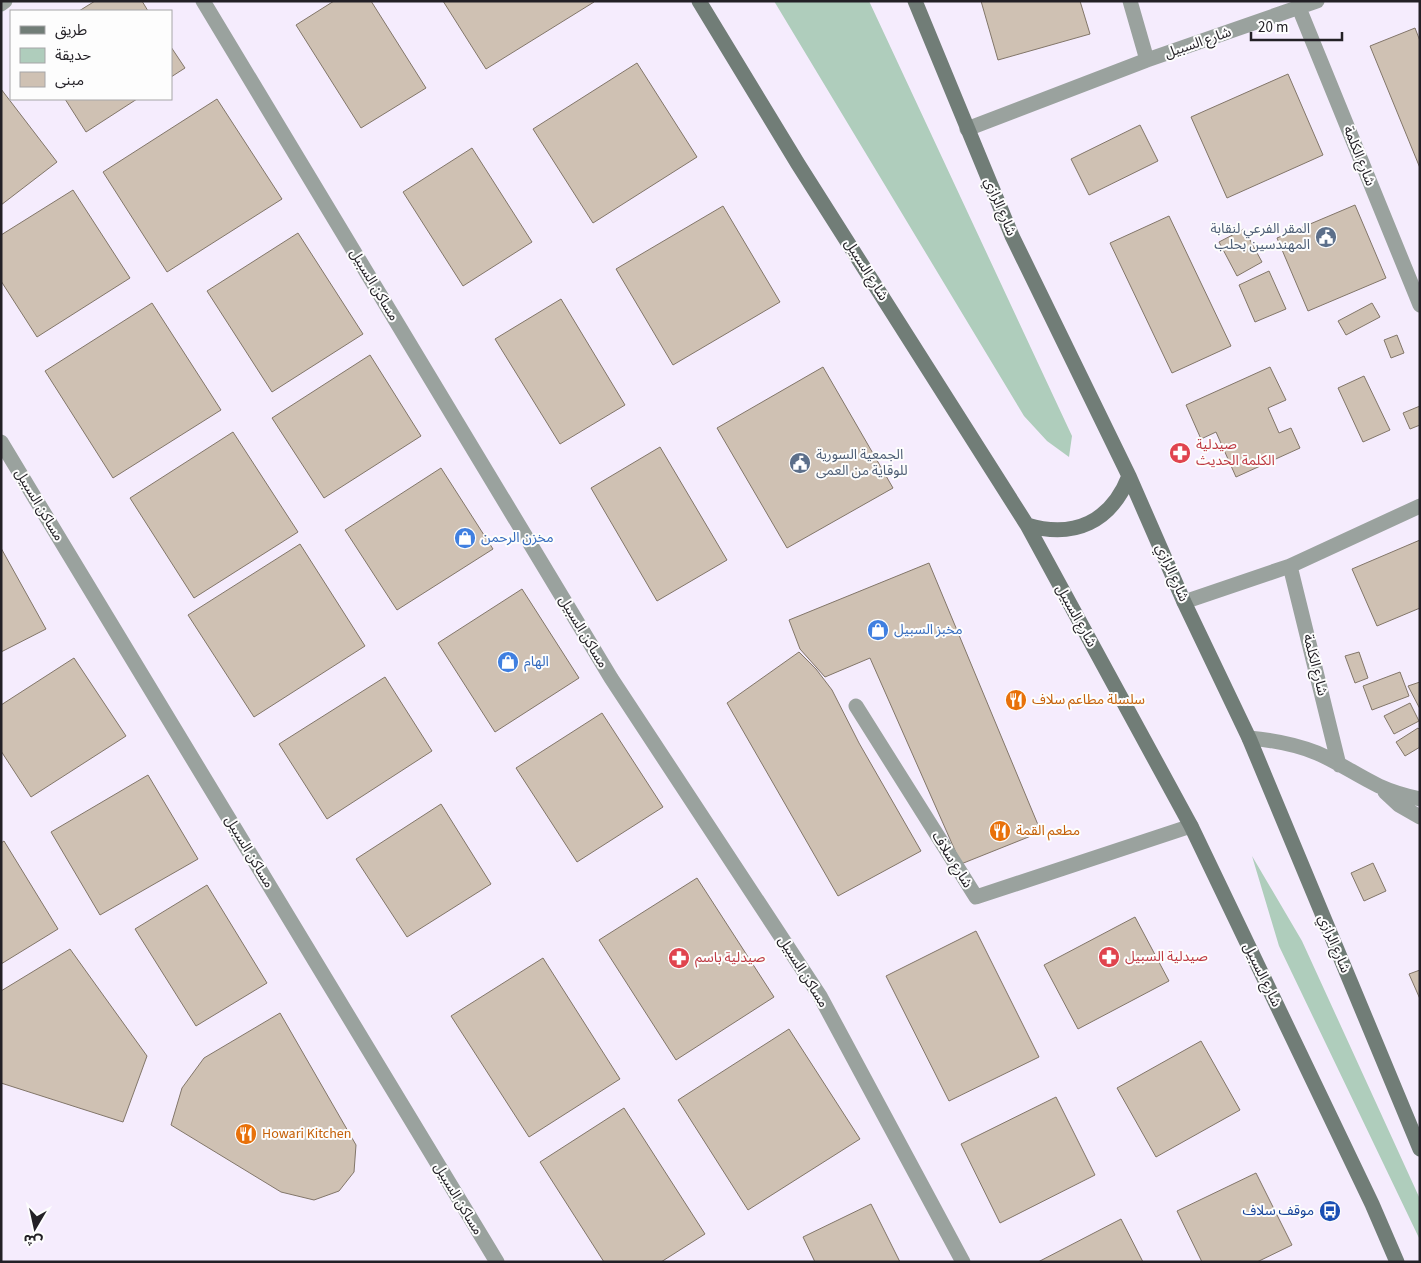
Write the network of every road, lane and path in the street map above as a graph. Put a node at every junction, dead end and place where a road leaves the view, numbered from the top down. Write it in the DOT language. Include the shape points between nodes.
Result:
graph roads {
  1 [pos="5,1"];
  2 [pos="203,1"];
  3 [pos="699,1"];
  4 [pos="915,1"];
  5 [pos="1130,1"];
  6 [pos="1317,1"];
  7 [pos="1,4"];
  8 [pos="1299,8"];
  9 [pos="1147,60"];
  10 [pos="967,129"];
  11 [pos="1420,305"];
  12 [pos="1,442"];
  13 [pos="1130,476"];
  14 [pos="1420,506"];
  15 [pos="1027,525"];
  16 [pos="1290,566"];
  17 [pos="1184,602"];
  18 [pos="856,706"];
  19 [pos="1248,738"];
  20 [pos="1339,765"];
  21 [pos="1380,787"];
  22 [pos="1420,799"];
  23 [pos="1420,818"];
  24 [pos="1191,826"];
  25 [pos="1420,1149"];
  26 [pos="497,1262"];
  27 [pos="963,1262"];
  28 [pos="1397,1262"];
  1 -- 7 [label="street"];
  2 -- 27 [label="street, مساكن السبيل" via="611,678 820,996"];
  3 -- 15 [label="main road, شارع السبيل" via="798,164"];
  4 -- 10 [label="main road, شارع الرازي"];
  5 -- 9 [label="street"];
  6 -- 8 [label="street, شارع السبيل"];
  8 -- 9 [label="street, شارع السبيل"];
  8 -- 11 [label="street, شارع الكلمة"];
  9 -- 10 [label="street, شارع السبيل"];
  10 -- 13 [label="main road, شارع الرازي" via="1012,236"];
  12 -- 26 [label="street, مساكن السبيل"];
  13 -- 15 [label="main road" via="1114,504 1089,523 1059,530"];
  13 -- 17 [label="main road, شارع الرازي"];
  14 -- 16 [label="street"];
  15 -- 24 [label="main road, شارع السبيل"];
  16 -- 17 [label="street"];
  16 -- 20 [label="street, شارع الكلمة"];
  17 -- 19 [label="main road, شارع الرازي"];
  18 -- 24 [label="street, شارع سلاف" via="976,897"];
  19 -- 20 [label="street" via="1296,745"];
  19 -- 25 [label="main road, شارع الرازي"];
  20 -- 21 [label="street"];
  21 -- 22 [label="street"];
  21 -- 23 [label="street" via="1399,805"];
  24 -- 28 [label="main road, شارع السبيل"];
}
